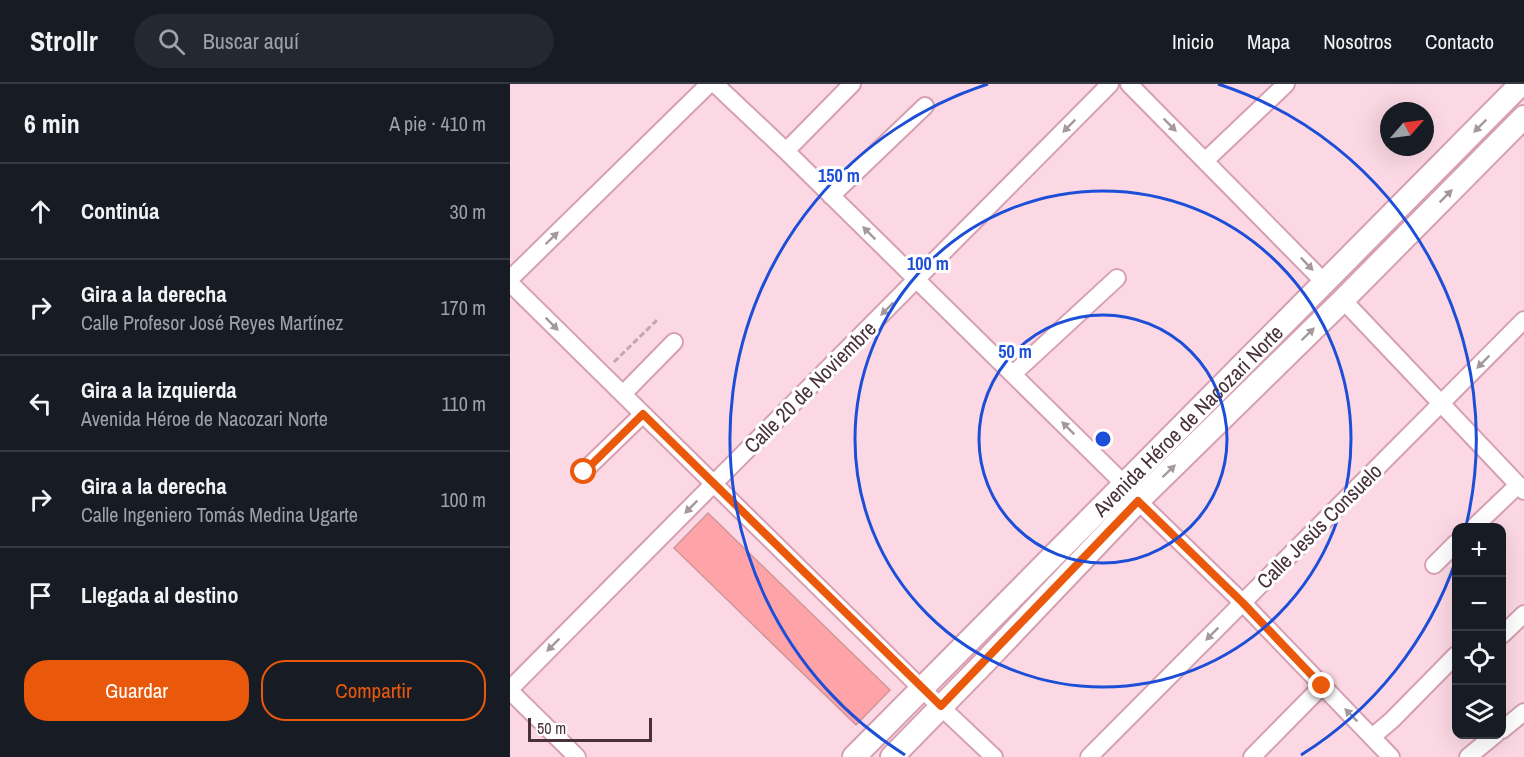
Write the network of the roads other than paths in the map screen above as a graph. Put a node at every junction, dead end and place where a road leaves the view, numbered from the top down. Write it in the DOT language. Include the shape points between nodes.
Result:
graph roads {
  1 [pos="709,84"];
  2 [pos="715,84"];
  3 [pos="852,84"];
  4 [pos="1110,84"];
  5 [pos="1129,84"];
  6 [pos="1286,84"];
  7 [pos="1521,84"];
  8 [pos="925,106"];
  9 [pos="1524,117"];
  10 [pos="786,151"];
  11 [pos="1206,160"];
  12 [pos="831,196"];
  13 [pos="1117,278"];
  14 [pos="916,280"];
  15 [pos="510,281"];
  16 [pos="1325,283"];
  17 [pos="1343,300"];
  18 [pos="1524,320"];
  19 [pos="674,342"];
  20 [pos="1013,374"];
  21 [pos="623,394"];
  22 [pos="1441,404"];
  23 [pos="643,414"];
  24 [pos="584,472"];
  25 [pos="714,484"];
  26 [pos="1521,488"];
  27 [pos="1131,493"];
  28 [pos="1479,523"];
  29 [pos="1452,547"];
  30 [pos="1434,565"];
  31 [pos="1243,603"];
  32 [pos="1524,615"];
  33 [pos="1506,631"];
  34 [pos="1452,660"];
  35 [pos="1322,686"];
  36 [pos="922,689"];
  37 [pos="510,690"];
  38 [pos="941,706"];
  39 [pos="1524,712"];
  40 [pos="1506,727"];
  41 [pos="1372,736"];
  42 [pos="1491,739"];
  43 [pos="1387,756"];
  44 [pos="577,757"];
  45 [pos="854,757"];
  46 [pos="891,757"];
  47 [pos="994,757"];
  48 [pos="1089,757"];
  49 [pos="1252,757"];
  50 [pos="1468,757"];
  15 -- 1 [label="street, one-way"];
  2 -- 10 [label="street"];
  3 -- 10 [label="street"];
  4 -- 14 [label="street, Calle 20 de Noviembre, one-way"];
  5 -- 11 [label="street, one-way"];
  6 -- 11 [label="street"];
  7 -- 16 [label="main road, Avenida Héroe de Nacozari Norte, one-way"];
  8 -- 12 [label="street"];
  17 -- 9 [label="main road, Avenida Héroe de Nacozari Norte, one-way"];
  10 -- 12 [label="street"];
  11 -- 16 [label="street, one-way"];
  14 -- 12 [label="street, one-way"];
  13 -- 20 [label="street"];
  14 -- 20 [label="street"];
  14 -- 25 [label="street, Calle 20 de Noviembre, one-way"];
  15 -- 21 [label="street, one-way"];
  16 -- 27 [label="main road, Avenida Héroe de Nacozari Norte"];
  17 -- 22 [label="street"];
  27 -- 17 [label="main road, Avenida Héroe de Nacozari Norte, one-way"];
  18 -- 22 [label="street, Calle Jesús Consuelo, one-way"];
  19 -- 21 [label="street"];
  27 -- 20 [label="street, one-way"];
  21 -- 23 [label="street"];
  22 -- 26 [label="street"];
  22 -- 31 [label="street, Calle Jesús Consuelo"];
  23 -- 24 [label="street"];
  23 -- 25 [label="street"];
  25 -- 36 [label="street"];
  25 -- 37 [label="street, Calle 20 de Noviembre, one-way"];
  26 -- 28 [label="street"];
  27 -- 31 [label="street"];
  27 -- 36 [label="main road, Avenida Héroe de Nacozari Norte"];
  27 -- 38 [label="main road, Avenida Héroe de Nacozari Norte"];
  29 -- 30 [label="street"];
  31 -- 35 [label="street"];
  31 -- 48 [label="street, Calle Jesús Consuelo, one-way"];
  32 -- 33 [label="street"];
  34 -- 41 [label="street"];
  41 -- 35 [label="street, one-way"];
  35 -- 49 [label="street"];
  36 -- 38 [label="street"];
  36 -- 45 [label="main road, Avenida Héroe de Nacozari Norte"];
  37 -- 44 [label="street"];
  38 -- 46 [label="main road, Avenida Héroe de Nacozari Norte"];
  38 -- 47 [label="street"];
  39 -- 40 [label="street"];
  41 -- 43 [label="street"];
  42 -- 50 [label="street"];
}
